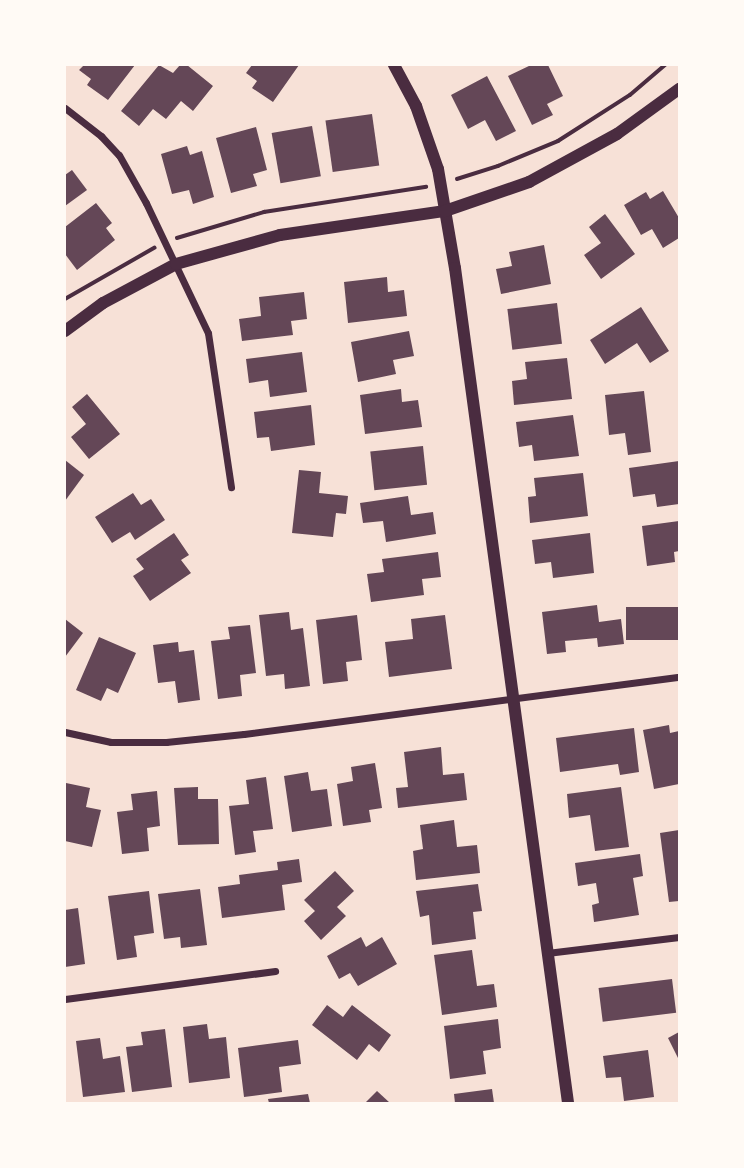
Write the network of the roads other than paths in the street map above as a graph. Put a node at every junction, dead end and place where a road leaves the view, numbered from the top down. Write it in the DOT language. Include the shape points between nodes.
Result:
graph roads {
  1 [pos="394,65"];
  2 [pos="679,89"];
  3 [pos="65,108"];
  4 [pos="445,211"];
  5 [pos="176,264"];
  6 [pos="65,331"];
  7 [pos="231,487"];
  8 [pos="679,677"];
  9 [pos="512,700"];
  10 [pos="65,732"];
  11 [pos="679,937"];
  12 [pos="547,953"];
  13 [pos="275,971"];
  14 [pos="65,999"];
  15 [pos="568,1103"];
  1 -- 4 [label="street" via="416,106 441,183"];
  2 -- 4 [label="street" via="573,160 528,182"];
  3 -- 5 [label="street" via="119,155"];
  4 -- 5 [label="street" via="280,234"];
  4 -- 9 [label="street"];
  5 -- 6 [label="street" via="103,303"];
  5 -- 7 [label="street" via="208,333"];
  8 -- 9 [label="street"];
  9 -- 10 [label="street" via="166,742 111,741"];
  9 -- 12 [label="street"];
  11 -- 12 [label="street"];
  12 -- 15 [label="street"];
  13 -- 14 [label="street"];
}
